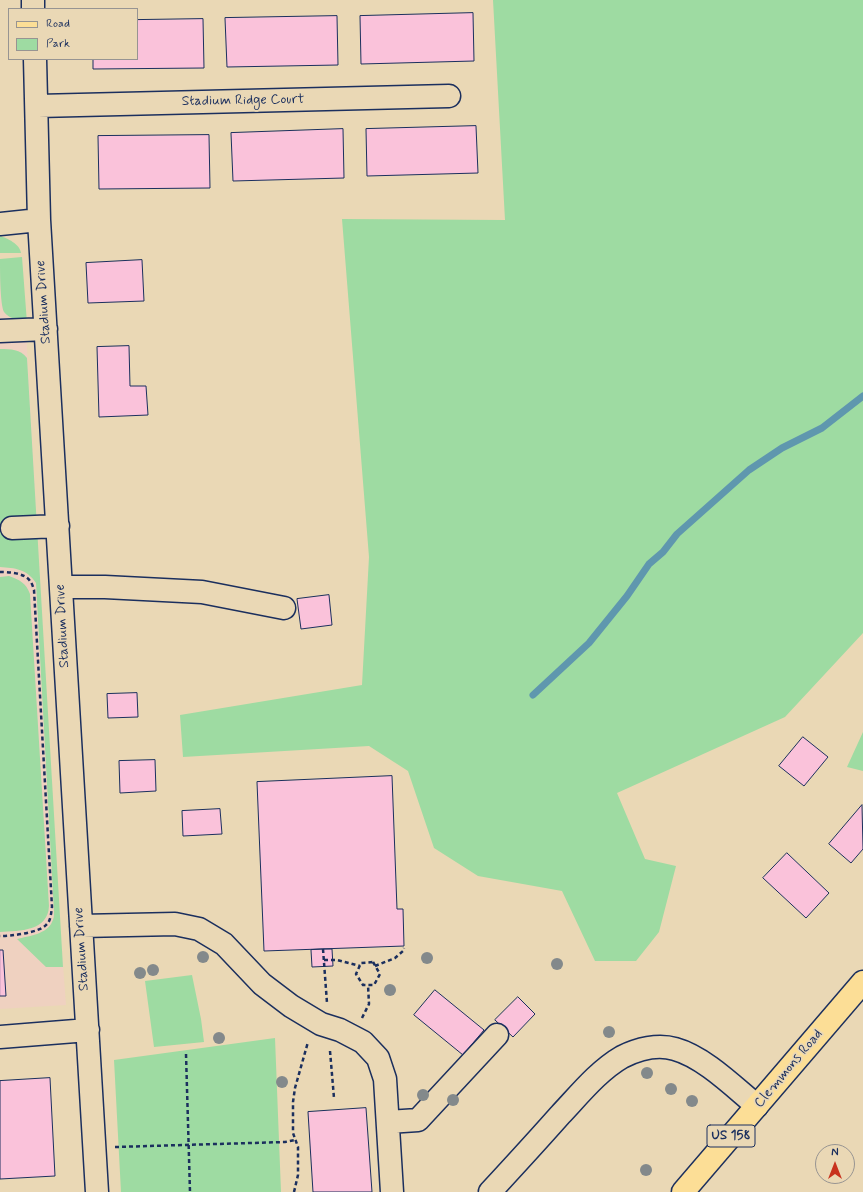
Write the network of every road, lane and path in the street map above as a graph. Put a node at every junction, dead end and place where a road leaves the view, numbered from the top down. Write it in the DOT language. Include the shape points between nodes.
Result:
graph roads {
  1 [pos="36,60"];
  2 [pos="449,96"];
  3 [pos="38,106"];
  4 [pos="39,220"];
  5 [pos="0,224"];
  6 [pos="1,329"];
  7 [pos="46,329"];
  8 [pos="58,526"];
  9 [pos="12,528"];
  10 [pos="0,572"];
  11 [pos="61,587"];
  12 [pos="284,608"];
  13 [pos="81,926"];
  14 [pos="0,936"];
  15 [pos="404,948"];
  16 [pos="323,949"];
  17 [pos="324,960"];
  18 [pos="360,966"];
  19 [pos="375,966"];
  20 [pos="863,982"];
  21 [pos="368,984"];
  22 [pos="369,1004"];
  23 [pos="327,1009"];
  24 [pos="88,1030"];
  25 [pos="309,1035"];
  26 [pos="497,1035"];
  27 [pos="0,1037"];
  28 [pos="330,1046"];
  29 [pos="186,1054"];
  30 [pos="334,1098"];
  31 [pos="758,1106"];
  32 [pos="388,1122"];
  33 [pos="296,1140"];
  34 [pos="188,1145"];
  35 [pos="95,1148"];
  36 [pos="97,1192"];
  37 [pos="190,1192"];
  38 [pos="294,1192"];
  39 [pos="392,1192"];
  40 [pos="490,1192"];
  41 [pos="683,1192"];
  1 -- 3 [label="street, Stadium Drive"];
  2 -- 3 [label="street, Stadium Ridge Court"];
  3 -- 4 [label="street, Stadium Drive"];
  4 -- 5 [label="street"];
  4 -- 7 [label="street, Stadium Drive"];
  6 -- 7 [label="street"];
  7 -- 8 [label="street, Stadium Drive"];
  8 -- 9 [label="street"];
  8 -- 11 [label="street, Stadium Drive"];
  10 -- 14 [label="path" via="21,574 30,579 34,590 52,907 46,925 13,936"];
  11 -- 12 [label="street" via="202,592"];
  11 -- 13 [label="street, Stadium Drive"];
  13 -- 24 [label="street, Stadium Drive"];
  13 -- 32 [label="street" via="175,924 199,929 224,944 262,984 291,1006 321,1024 363,1042 378,1058 385,1079"];
  15 -- 19 [label="path" via="399,955"];
  16 -- 17 [label="path"];
  17 -- 18 [label="path" via="337,960"];
  17 -- 23 [label="path"];
  18 -- 19 [label="path" via="361,963 373,962"];
  18 -- 21 [label="path" via="356,974 363,984"];
  19 -- 21 [label="path" via="380,974 374,984"];
  20 -- 31 [label="main road, Clemmons Road / US 158"];
  21 -- 22 [label="path"];
  24 -- 27 [label="street"];
  24 -- 35 [label="street, Stadium Drive"];
  25 -- 33 [label="path" via="292,1102 293,1133"];
  26 -- 32 [label="street" via="418,1120"];
  28 -- 30 [label="path"];
  29 -- 34 [label="path"];
  31 -- 40 [label="street" via="703,1063 682,1051 653,1048 637,1051 622,1057 591,1082"];
  31 -- 41 [label="main road, Clemmons Road / US 158"];
  32 -- 39 [label="street"];
  33 -- 34 [label="path"];
  33 -- 38 [label="path" via="298,1175"];
  34 -- 35 [label="path"];
  34 -- 37 [label="path"];
  35 -- 36 [label="street, Stadium Drive"];
}
